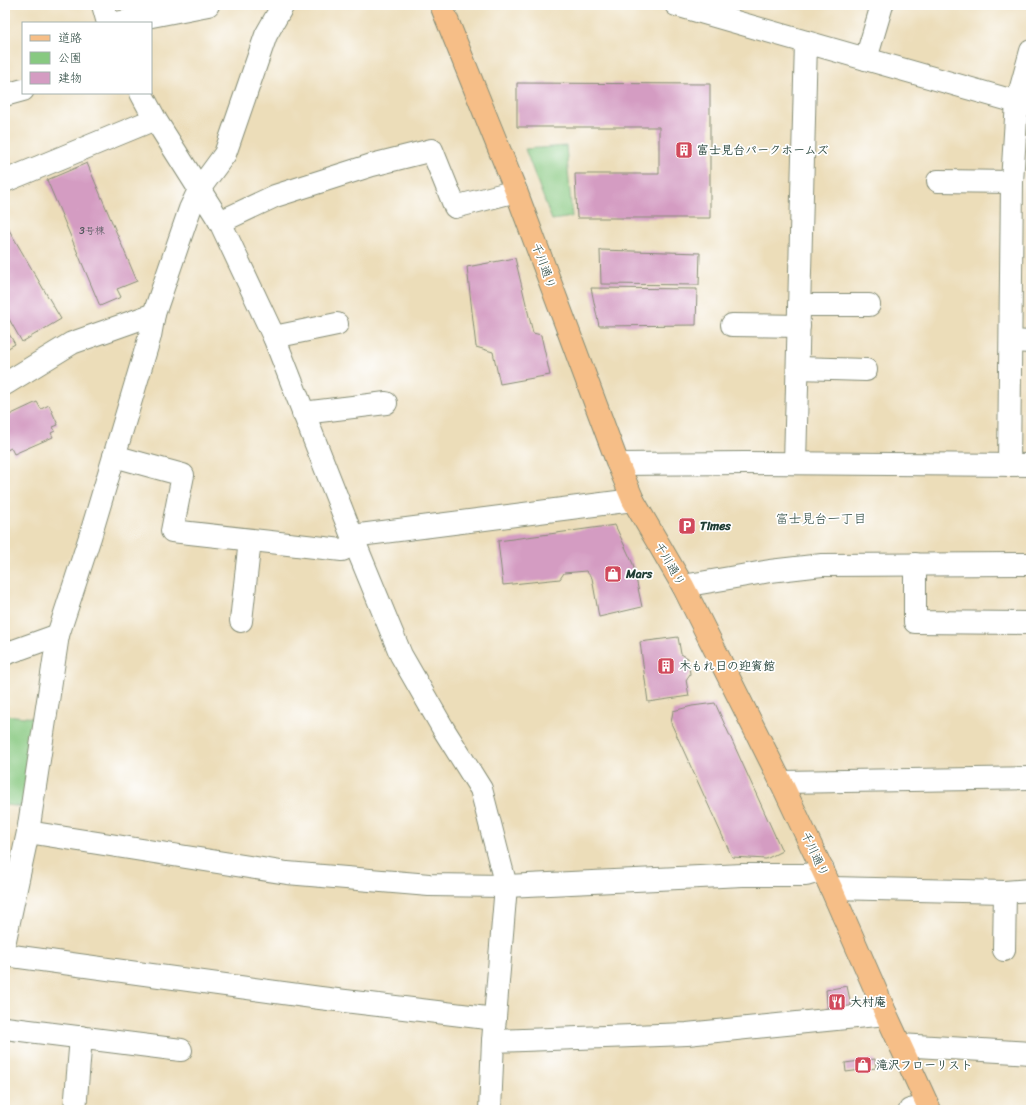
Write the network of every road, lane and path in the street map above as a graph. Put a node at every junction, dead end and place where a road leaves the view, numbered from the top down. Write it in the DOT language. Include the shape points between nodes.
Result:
graph roads {
  1 [pos="103,5"];
  2 [pos="208,5"];
  3 [pos="283,5"];
  4 [pos="440,5"];
  5 [pos="676,5"];
  6 [pos="882,5"];
  7 [pos="704,9"];
  8 [pos="108,22"];
  9 [pos="121,22"];
  10 [pos="806,42"];
  11 [pos="1031,51"];
  12 [pos="866,59"];
  13 [pos="22,90"];
  14 [pos="142,94"];
  15 [pos="5,95"];
  16 [pos="1024,104"];
  17 [pos="155,119"];
  18 [pos="938,181"];
  19 [pos="5,182"];
  20 [pos="1012,182"];
  21 [pos="200,188"];
  22 [pos="516,191"];
  23 [pos="220,222"];
  24 [pos="869,305"];
  25 [pos="154,314"];
  26 [pos="799,315"];
  27 [pos="337,324"];
  28 [pos="732,325"];
  29 [pos="274,337"];
  30 [pos="1021,342"];
  31 [pos="798,368"];
  32 [pos="866,370"];
  33 [pos="5,384"];
  34 [pos="386,403"];
  35 [pos="303,412"];
  36 [pos="114,456"];
  37 [pos="796,463"];
  38 [pos="618,464"];
  39 [pos="1009,465"];
  40 [pos="1031,465"];
  41 [pos="633,500"];
  42 [pos="250,540"];
  43 [pos="353,540"];
  44 [pos="915,564"];
  45 [pos="1031,564"];
  46 [pos="683,586"];
  47 [pos="241,621"];
  48 [pos="1031,623"];
  49 [pos="58,635"];
  50 [pos="5,654"];
  51 [pos="1031,778"];
  52 [pos="781,782"];
  53 [pos="28,832"];
  54 [pos="827,879"];
  55 [pos="506,886"];
  56 [pos="1031,890"];
  57 [pos="1005,892"];
  58 [pos="6,929"];
  59 [pos="1004,950"];
  60 [pos="5,955"];
  61 [pos="886,1014"];
  62 [pos="495,1019"];
  63 [pos="5,1028"];
  64 [pos="81,1038"];
  65 [pos="494,1040"];
  66 [pos="900,1045"];
  67 [pos="181,1050"];
  68 [pos="1031,1053"];
  69 [pos="923,1109"];
  70 [pos="75,1110"];
  71 [pos="490,1110"];
  1 -- 8 [label="street"];
  2 -- 9 [label="street"];
  3 -- 21 [label="street" via="266,35 225,154"];
  4 -- 22 [label="main road, 千川通り"];
  5 -- 7 [label="street"];
  6 -- 12 [label="street"];
  7 -- 10 [label="street"];
  10 -- 12 [label="street"];
  10 -- 26 [label="street"];
  11 -- 16 [label="street"];
  12 -- 16 [label="street"];
  13 -- 15 [label="street"];
  14 -- 17 [label="street"];
  16 -- 20 [label="street"];
  17 -- 19 [label="street"];
  17 -- 21 [label="street"];
  18 -- 20 [label="street"];
  20 -- 30 [label="street"];
  21 -- 23 [label="street"];
  21 -- 25 [label="street" via="190,209"];
  22 -- 23 [label="street" via="455,207 432,150 372,165 275,196"];
  22 -- 38 [label="main road, 千川通り"];
  23 -- 29 [label="street"];
  24 -- 26 [label="street"];
  25 -- 33 [label="street" via="72,343"];
  25 -- 36 [label="street" via="150,336"];
  26 -- 28 [label="street"];
  26 -- 31 [label="street"];
  27 -- 29 [label="street"];
  29 -- 35 [label="street"];
  30 -- 39 [label="street"];
  31 -- 32 [label="street"];
  31 -- 37 [label="street"];
  34 -- 35 [label="street"];
  35 -- 43 [label="street"];
  36 -- 42 [label="street" via="182,475 172,531"];
  36 -- 49 [label="street"];
  37 -- 38 [label="street"];
  37 -- 39 [label="street"];
  38 -- 41 [label="main road, 千川通り"];
  39 -- 40 [label="street"];
  41 -- 43 [label="street"];
  41 -- 46 [label="main road, 千川通り"];
  42 -- 43 [label="street" via="342,550"];
  42 -- 47 [label="street"];
  43 -- 55 [label="street" via="401,655 481,789"];
  44 -- 45 [label="street"];
  44 -- 46 [label="street" via="822,565"];
  44 -- 48 [label="street" via="915,622"];
  46 -- 52 [label="main road, 千川通り"];
  49 -- 50 [label="street"];
  49 -- 53 [label="street"];
  51 -- 52 [label="street"];
  52 -- 54 [label="main road, 千川通り"];
  53 -- 55 [label="street" via="287,873 429,885"];
  53 -- 58 [label="street"];
  54 -- 55 [label="street" via="806,875 743,875"];
  54 -- 57 [label="street"];
  54 -- 61 [label="main road, 千川通り"];
  55 -- 62 [label="street"];
  56 -- 57 [label="street"];
  57 -- 59 [label="street"];
  60 -- 62 [label="street"];
  61 -- 65 [label="street" via="687,1034"];
  61 -- 66 [label="main road, 千川通り"];
  62 -- 65 [label="street"];
  63 -- 64 [label="street"];
  64 -- 67 [label="street"];
  64 -- 70 [label="street"];
  65 -- 71 [label="street"];
  66 -- 68 [label="street"];
  66 -- 69 [label="main road, 千川通り"];
}
